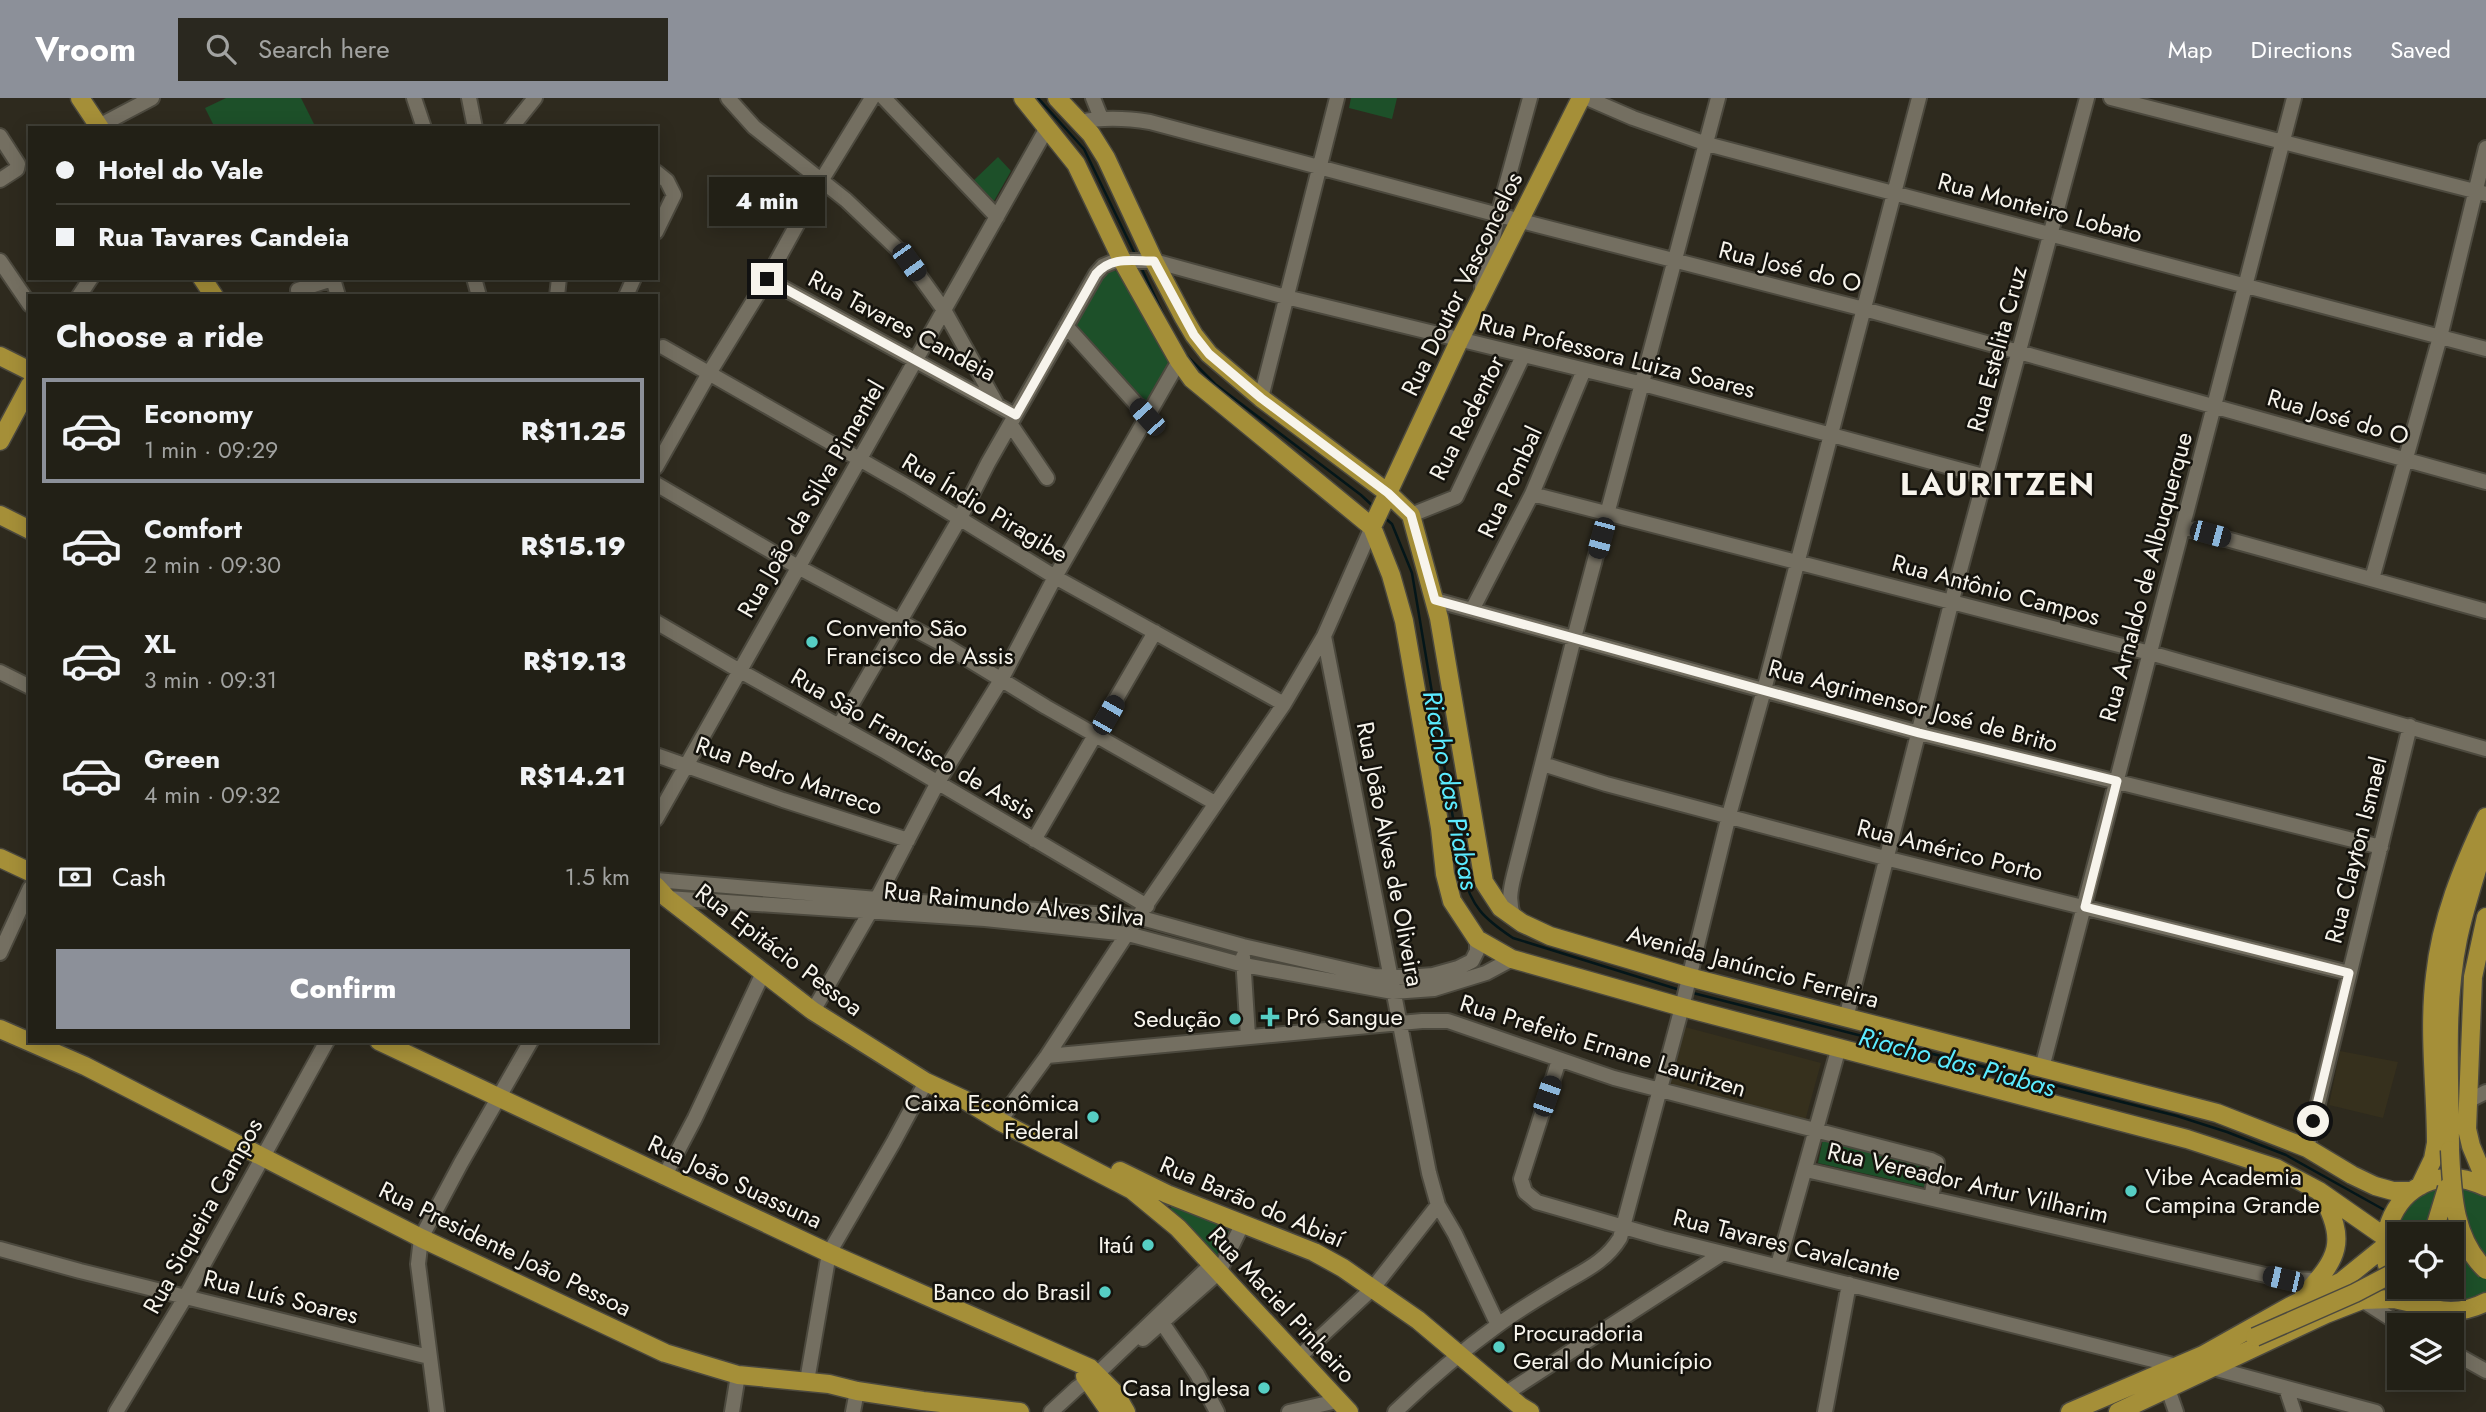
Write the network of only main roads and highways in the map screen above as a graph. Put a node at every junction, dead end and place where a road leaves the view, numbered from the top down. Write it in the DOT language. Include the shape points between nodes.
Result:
graph roads {
  1 [pos="80,98"];
  2 [pos="1023,98"];
  3 [pos="1057,98"];
  4 [pos="1581,98"];
  5 [pos="99,126"];
  6 [pos="0,356"];
  7 [pos="28,370"];
  8 [pos="28,389"];
  9 [pos="0,441"];
  10 [pos="1386,497"];
  11 [pos="0,516"];
  12 [pos="1373,525"];
  13 [pos="28,529"];
  14 [pos="2486,817"];
  15 [pos="2486,839"];
  16 [pos="0,858"];
  17 [pos="28,871"];
  18 [pos="660,892"];
  19 [pos="2486,917"];
  20 [pos="2479,974"];
  21 [pos="0,1029"];
  22 [pos="28,1041"];
  23 [pos="32,1043"];
  24 [pos="383,1043"];
  25 [pos="1002,1118"];
  26 [pos="2450,1150"];
  27 [pos="2486,1182"];
  28 [pos="2486,1187"];
  29 [pos="2416,1188"];
  30 [pos="2319,1191"];
  31 [pos="2436,1222"];
  32 [pos="2385,1242"];
  33 [pos="2486,1270"];
  34 [pos="2387,1276"];
  35 [pos="2298,1302"];
  36 [pos="2485,1304"];
  37 [pos="2426,1306"];
  38 [pos="2208,1361"];
  39 [pos="1093,1378"];
  40 [pos="922,1406"];
  41 [pos="1343,1406"];
  42 [pos="1020,1412"];
  43 [pos="1110,1412"];
  44 [pos="1126,1412"];
  45 [pos="1530,1412"];
  46 [pos="2070,1412"];
  47 [pos="2118,1412"];
  1 -- 5 [label="main road"];
  2 -- 12 [label="main road" via="1076,164 1122,260 1192,379"];
  3 -- 10 [label="main road" via="1107,158 1154,261 1209,354"];
  4 -- 10 [label="main road, Rua Doutor Vasconcelos"];
  6 -- 7 [label="main road"];
  8 -- 9 [label="main road"];
  10 -- 12 [label="main road, Rua Doutor Vasconcelos"];
  10 -- 29 [label="main road, Avenida Janúncio Ferreira" via="1411,515 1435,600 1483,882 1514,918 1550,936 1689,977 2217,1114 2307,1148 2375,1186 2393,1191"];
  11 -- 13 [label="main road"];
  12 -- 30 [label="main road" via="1404,621 1451,901 1477,939 1512,959 1682,1007 2187,1139 2276,1168"];
  14 -- 29 [label="main road" via="2452,895 2437,962 2436,1143"];
  15 -- 26 [label="main road" via="2456,954"];
  16 -- 17 [label="main road"];
  18 -- 25 [label="main road, Rua Epitácio Pessoa" via="813,1012 926,1082"];
  19 -- 20 [label="main road"];
  20 -- 27 [label="main road" via="2469,1139"];
  21 -- 22 [label="main road, Rua Presidente João Pessoa"];
  23 -- 40 [label="main road, Rua Presidente João Pessoa" via="421,1238 665,1353 738,1375 807,1381"];
  24 -- 39 [label="main road, Rua João Suassuna" via="664,1177 1074,1363"];
  25 -- 41 [label="main road, Rua Maciel Pinheiro" via="1132,1190 1178,1228"];
  25 -- 45 [label="main road, Rua Barão do Abiaí" via="1167,1194 1314,1252 1418,1320"];
  26 -- 31 [label="main road, bridge"];
  26 -- 33 [label="main road, bridge" via="2458,1221"];
  28 -- 29 [label="main road" via="2447,1177"];
  29 -- 32 [label="main road" via="2391,1215"];
  30 -- 32 [label="main road"];
  30 -- 35 [label="main road" via="2336,1225 2336,1240 2328,1269"];
  32 -- 35 [label="main road" via="2342,1281"];
  32 -- 37 [label="main road" via="2389,1268 2400,1288"];
  34 -- 38 [label="main road, bridge"];
  35 -- 38 [label="main road"];
  36 -- 37 [label="main road" via="2465,1311"];
  37 -- 38 [label="main road" via="2395,1299 2362,1300"];
  38 -- 46 [label="main road" via="2177,1366"];
  38 -- 47 [label="main road" via="2168,1389"];
  39 -- 43 [label="main road"];
  39 -- 44 [label="main road" via="1115,1393"];
  40 -- 42 [label="main road, Rua Presidente João Pessoa"];
}
